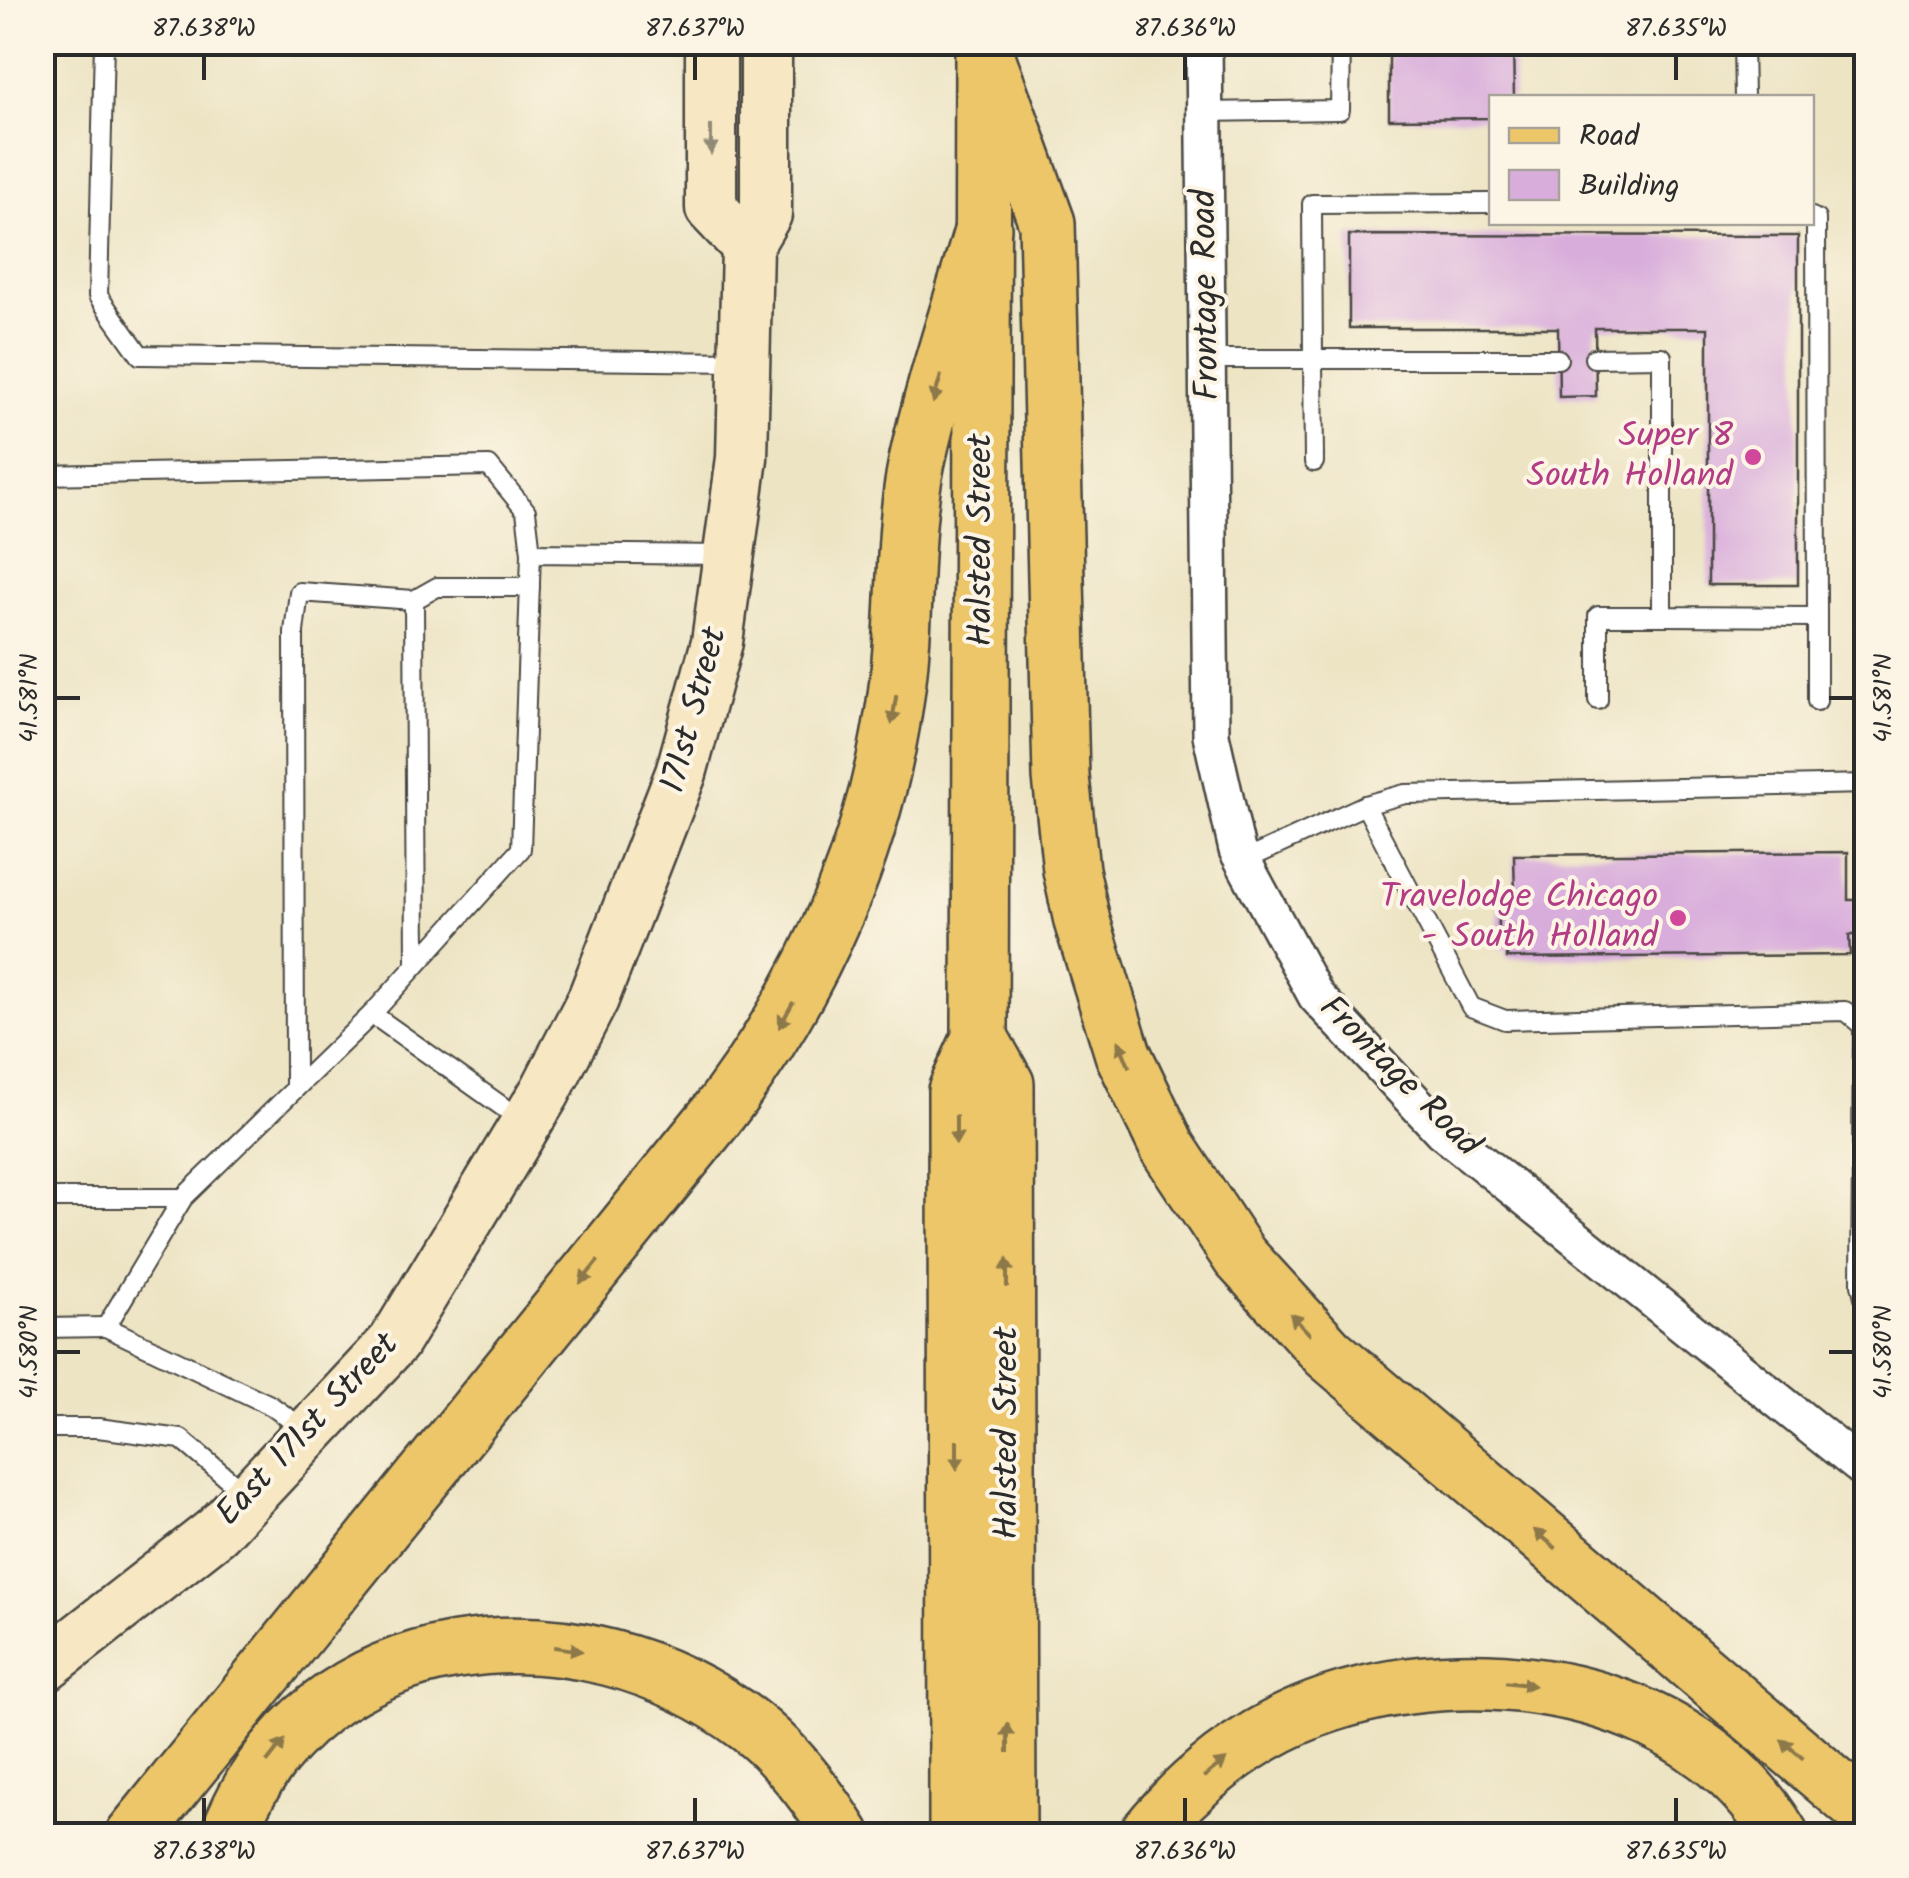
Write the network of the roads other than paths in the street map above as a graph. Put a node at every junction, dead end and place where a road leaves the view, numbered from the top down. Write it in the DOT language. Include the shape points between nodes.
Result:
graph roads {
  1 [pos="104,42"];
  2 [pos="711,42"];
  3 [pos="766,42"];
  4 [pos="1204,42"];
  5 [pos="1341,42"];
  6 [pos="1743,42"];
  7 [pos="982,44"];
  8 [pos="1744,95"];
  9 [pos="1204,112"];
  10 [pos="1489,202"];
  11 [pos="1814,218"];
  12 [pos="982,228"];
  13 [pos="746,246"];
  14 [pos="1558,358"];
  15 [pos="1594,358"];
  16 [pos="1208,359"];
  17 [pos="1313,359"];
  18 [pos="746,362"];
  19 [pos="1314,462"];
  20 [pos="42,475"];
  21 [pos="531,552"];
  22 [pos="732,555"];
  23 [pos="530,587"];
  24 [pos="414,600"];
  25 [pos="1662,616"];
  26 [pos="1817,617"];
  27 [pos="1598,700"];
  28 [pos="1818,701"];
  29 [pos="1866,784"];
  30 [pos="1365,806"];
  31 [pos="1242,861"];
  32 [pos="416,965"];
  33 [pos="372,1014"];
  34 [pos="980,1038"];
  35 [pos="295,1089"];
  36 [pos="521,1133"];
  37 [pos="42,1198"];
  38 [pos="183,1198"];
  39 [pos="1866,1306"];
  40 [pos="106,1327"];
  41 [pos="42,1328"];
  42 [pos="42,1428"];
  43 [pos="309,1433"];
  44 [pos="1866,1471"];
  45 [pos="249,1496"];
  46 [pos="42,1668"];
  47 [pos="1866,1812"];
  48 [pos="133,1836"];
  49 [pos="228,1836"];
  50 [pos="843,1836"];
  51 [pos="957,1836"];
  52 [pos="1008,1836"];
  53 [pos="1146,1836"];
  54 [pos="1781,1836"];
  1 -- 18 [label="lane" via="98,296 140,354"];
  2 -- 13 [label="street, one-way" via="711,208"];
  3 -- 13 [label="street, 171st Street" via="766,214"];
  4 -- 9 [label="street, Frontage Road"];
  5 -- 9 [label="lane" via="1340,110"];
  6 -- 8 [label="lane"];
  7 -- 12 [label="main road, Halsted Street"];
  47 -- 7 [label="main road, one-way" via="1328,1353 1215,1224 1143,1098 1107,1009 1071,870 1058,689 1047,222"];
  9 -- 16 [label="street, Frontage Road"];
  10 -- 17 [label="lane" via="1312,204"];
  11 -- 26 [label="lane"];
  12 -- 34 [label="main road, Halsted Street"];
  12 -- 48 [label="main road, one-way" via="916,464 898,678 880,777 841,904 797,995 713,1120"];
  13 -- 18 [label="street, 171st Street"];
  14 -- 17 [label="lane"];
  15 -- 25 [label="lane" via="1662,357"];
  16 -- 17 [label="lane"];
  16 -- 31 [label="street, Frontage Road" via="1210,735"];
  17 -- 19 [label="lane"];
  18 -- 22 [label="street, 171st Street"];
  20 -- 21 [label="lane" via="490,466 526,512"];
  21 -- 22 [label="lane"];
  21 -- 23 [label="lane"];
  22 -- 36 [label="street, 171st Street" via="698,716 650,863 593,999"];
  23 -- 24 [label="lane" via="438,587"];
  23 -- 32 [label="lane" via="521,849"];
  24 -- 32 [label="lane"];
  24 -- 35 [label="lane" via="299,592"];
  25 -- 26 [label="lane"];
  25 -- 27 [label="lane" via="1598,616"];
  26 -- 28 [label="lane"];
  29 -- 30 [label="lane" via="1405,794"];
  30 -- 31 [label="lane"];
  30 -- 39 [label="lane" via="1471,1007 1505,1020 1846,1010 1862,1026"];
  31 -- 44 [label="street, Frontage Road" via="1316,996 1442,1131"];
  32 -- 33 [label="lane"];
  33 -- 35 [label="lane"];
  33 -- 36 [label="lane"];
  34 -- 51 [label="main road, Halsted Street, one-way" via="956,1091"];
  52 -- 34 [label="main road, Halsted Street, one-way" via="1006,1084"];
  35 -- 38 [label="lane"];
  36 -- 43 [label="street, East 171st Street" via="394,1342"];
  37 -- 38 [label="lane"];
  38 -- 40 [label="lane"];
  40 -- 41 [label="lane"];
  40 -- 43 [label="lane" via="270,1405"];
  42 -- 45 [label="lane" via="181,1438"];
  43 -- 45 [label="street, East 171st Street"];
  45 -- 46 [label="street, East 171st Street" via="217,1531"];
  49 -- 50 [label="main road, one-way" via="271,1757 319,1707 386,1668 499,1645 588,1652 635,1665 703,1697 752,1727 784,1758"];
  53 -- 54 [label="main road, one-way" via="1194,1785 1280,1725 1394,1688 1481,1680 1573,1694 1650,1720 1727,1772 1756,1798"];
}
